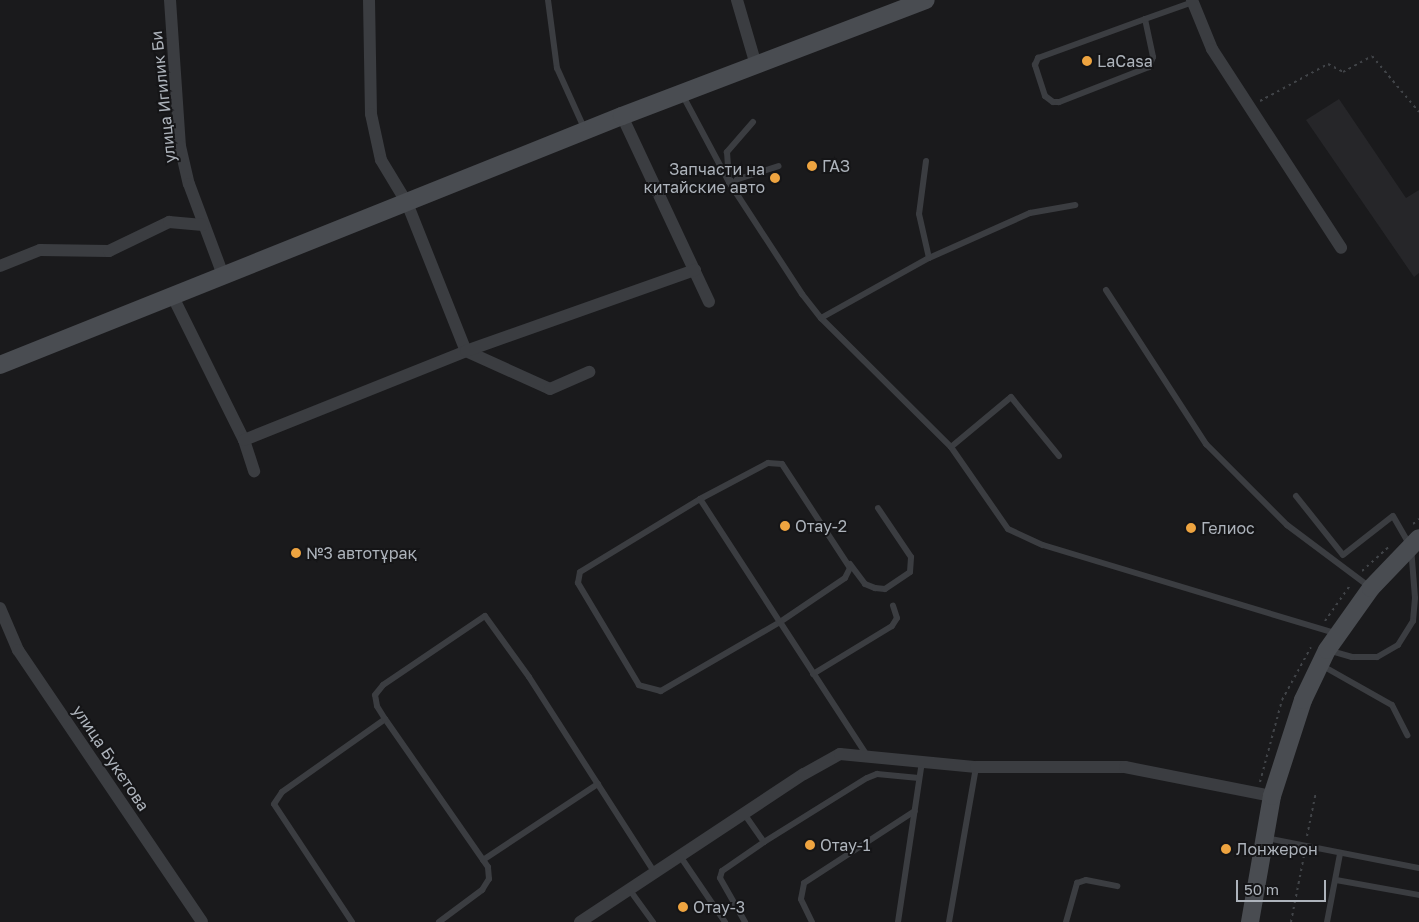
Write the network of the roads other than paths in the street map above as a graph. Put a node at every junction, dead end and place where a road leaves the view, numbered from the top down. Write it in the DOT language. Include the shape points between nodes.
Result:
graph roads {
  1 [pos="170,0"];
  2 [pos="369,0"];
  3 [pos="548,0"];
  4 [pos="737,0"];
  5 [pos="926,0"];
  6 [pos="1193,1"];
  7 [pos="1145,19"];
  8 [pos="756,64"];
  9 [pos="681,93"];
  10 [pos="622,116"];
  11 [pos="752,122"];
  12 [pos="586,131"];
  13 [pos="926,161"];
  14 [pos="779,166"];
  15 [pos="729,182"];
  16 [pos="407,202"];
  17 [pos="1075,205"];
  18 [pos="203,225"];
  19 [pos="1341,248"];
  20 [pos="929,258"];
  21 [pos="0,266"];
  22 [pos="695,270"];
  23 [pos="223,275"];
  24 [pos="1106,290"];
  25 [pos="172,295"];
  26 [pos="709,302"];
  27 [pos="821,318"];
  28 [pos="466,351"];
  29 [pos="0,365"];
  30 [pos="589,372"];
  31 [pos="244,440"];
  32 [pos="950,447"];
  33 [pos="1059,456"];
  34 [pos="254,471"];
  35 [pos="1296,496"];
  36 [pos="700,499"];
  37 [pos="878,508"];
  38 [pos="1414,537"];
  39 [pos="850,563"];
  40 [pos="1371,588"];
  41 [pos="893,606"];
  42 [pos="0,608"];
  43 [pos="780,622"];
  44 [pos="1338,634"];
  45 [pos="1323,657"];
  46 [pos="814,674"];
  47 [pos="385,719"];
  48 [pos="1406,735"];
  49 [pos="866,754"];
  50 [pos="922,761"];
  51 [pos="976,767"];
  52 [pos="919,778"];
  53 [pos="598,784"];
  54 [pos="1272,796"];
  55 [pos="915,811"];
  56 [pos="745,816"];
  57 [pos="1265,838"];
  58 [pos="764,842"];
  59 [pos="1340,854"];
  60 [pos="680,856"];
  61 [pos="483,860"];
  62 [pos="1419,868"];
  63 [pos="654,872"];
  64 [pos="1336,880"];
  65 [pos="1117,886"];
  66 [pos="629,889"];
  67 [pos="1419,895"];
  68 [pos="202,922"];
  69 [pos="352,922"];
  70 [pos="438,922"];
  71 [pos="580,922"];
  72 [pos="653,922"];
  73 [pos="725,922"];
  74 [pos="745,922"];
  75 [pos="812,922"];
  76 [pos="898,922"];
  77 [pos="949,922"];
  78 [pos="1066,922"];
  79 [pos="1250,922"];
  80 [pos="1327,922"];
  1 -- 18 [label="street, улица Игилик Би" via="180,146"];
  2 -- 16 [label="street" via="371,114 381,160"];
  3 -- 12 [label="lane" via="557,68"];
  4 -- 8 [label="street"];
  5 -- 8 [label="main road"];
  6 -- 7 [label="lane"];
  6 -- 19 [label="street" via="1212,49"];
  7 -- 7 [label="lane" via="1038,58 1035,65 1045,96 1059,102 1149,67 1154,57"];
  8 -- 9 [label="main road"];
  9 -- 10 [label="main road"];
  9 -- 15 [label="lane"];
  10 -- 12 [label="main road"];
  10 -- 22 [label="street"];
  11 -- 15 [label="lane" via="727,152"];
  12 -- 16 [label="main road"];
  13 -- 20 [label="lane" via="918,214"];
  14 -- 15 [label="lane"];
  15 -- 27 [label="lane"];
  16 -- 23 [label="main road"];
  16 -- 28 [label="street"];
  17 -- 20 [label="lane" via="1030,212"];
  18 -- 21 [label="street" via="169,222 109,251 46,249"];
  18 -- 23 [label="street, улица Игилик Би"];
  20 -- 27 [label="lane"];
  22 -- 26 [label="street"];
  22 -- 28 [label="street"];
  23 -- 25 [label="main road"];
  24 -- 40 [label="lane" via="1206,444 1287,525"];
  25 -- 29 [label="main road"];
  25 -- 31 [label="street"];
  27 -- 32 [label="lane"];
  28 -- 30 [label="street" via="550,389"];
  28 -- 31 [label="street"];
  31 -- 34 [label="street"];
  32 -- 33 [label="lane" via="1011,397"];
  32 -- 44 [label="lane" via="1008,528 1043,545"];
  35 -- 38 [label="lane" via="1343,555 1393,516"];
  36 -- 39 [label="lane" via="768,463 782,464"];
  36 -- 43 [label="lane"];
  36 -- 43 [label="lane" via="580,572 578,583 639,685 661,692"];
  37 -- 39 [label="lane" via="910,557 910,572 885,589 875,588 865,584"];
  38 -- 40 [label="main road"];
  38 -- 45 [label="lane" via="1412,621 1398,645 1377,657"];
  39 -- 43 [label="lane" via="845,578"];
  40 -- 44 [label="main road"];
  41 -- 46 [label="lane" via="897,618 892,626"];
  42 -- 68 [label="street, улица Букетова" via="18,650"];
  43 -- 46 [label="lane"];
  44 -- 45 [label="main road"];
  45 -- 48 [label="lane" via="1392,705"];
  45 -- 54 [label="main road" via="1284,751"];
  46 -- 49 [label="lane"];
  47 -- 53 [label="lane" via="375,695 383,685 485,616"];
  47 -- 61 [label="lane"];
  47 -- 69 [label="lane" via="282,792 274,804"];
  49 -- 50 [label="street"];
  49 -- 56 [label="street" via="840,754 804,774"];
  50 -- 51 [label="street"];
  50 -- 52 [label="lane"];
  51 -- 54 [label="street" via="1125,767"];
  51 -- 77 [label="lane"];
  52 -- 55 [label="lane"];
  52 -- 58 [label="lane" via="877,774 867,778"];
  53 -- 61 [label="lane"];
  53 -- 63 [label="lane"];
  54 -- 57 [label="main road"];
  55 -- 75 [label="lane" via="804,883 801,899"];
  55 -- 76 [label="lane"];
  56 -- 58 [label="lane"];
  56 -- 60 [label="street"];
  57 -- 59 [label="lane"];
  57 -- 79 [label="main road"];
  58 -- 74 [label="lane" via="720,874 722,886"];
  59 -- 62 [label="lane"];
  59 -- 64 [label="lane"];
  60 -- 63 [label="street"];
  60 -- 73 [label="lane"];
  61 -- 70 [label="lane" via="488,867 489,878 482,890"];
  63 -- 66 [label="street"];
  64 -- 67 [label="lane"];
  64 -- 80 [label="lane"];
  65 -- 78 [label="lane" via="1086,880 1077,883"];
  66 -- 71 [label="street"];
  66 -- 72 [label="lane"];
}
